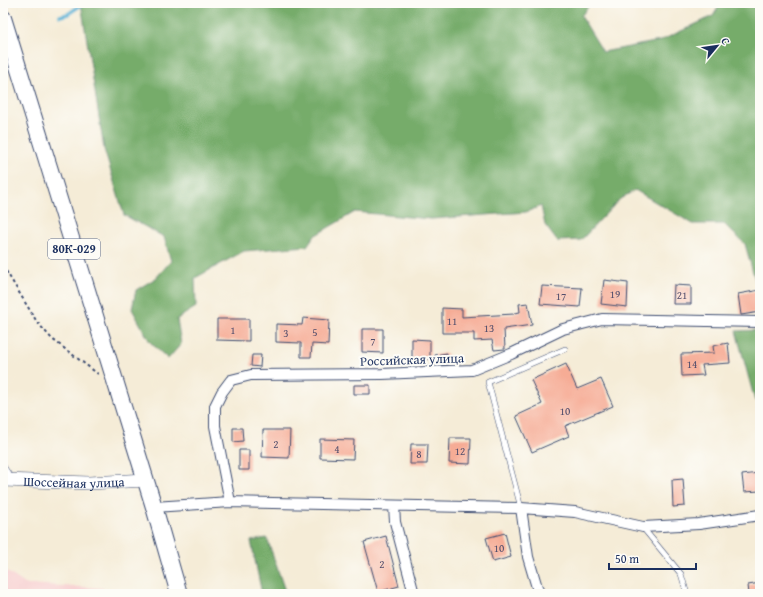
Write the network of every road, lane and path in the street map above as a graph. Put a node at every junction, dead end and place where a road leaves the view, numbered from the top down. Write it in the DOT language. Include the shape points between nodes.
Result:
graph roads {
  1 [pos="3,18"];
  2 [pos="3,266"];
  3 [pos="760,322"];
  4 [pos="564,349"];
  5 [pos="114,376"];
  6 [pos="3,466"];
  7 [pos="146,480"];
  8 [pos="8,481"];
  9 [pos="230,502"];
  10 [pos="394,506"];
  11 [pos="154,507"];
  12 [pos="521,508"];
  13 [pos="760,515"];
  14 [pos="642,527"];
  15 [pos="179,594"];
  16 [pos="414,594"];
  17 [pos="539,594"];
  18 [pos="687,594"];
  1 -- 5 [label="main road, 80К-029"];
  2 -- 5 [label="path" via="37,322 52,339 104,379"];
  3 -- 9 [label="street, Российская улица" via="602,319 563,329 472,370 251,375 231,380 215,406 215,426"];
  4 -- 12 [label="lane" via="488,382"];
  5 -- 7 [label="main road, 80К-029"];
  6 -- 8 [label="lane"];
  7 -- 8 [label="street, Шоссейная улица" via="89,483"];
  7 -- 11 [label="main road, 80К-029"];
  9 -- 10 [label="street"];
  9 -- 11 [label="street"];
  10 -- 12 [label="street"];
  10 -- 16 [label="street" via="395,522"];
  11 -- 15 [label="main road, 80К-029"];
  12 -- 14 [label="street" via="575,512"];
  12 -- 17 [label="street" via="528,557"];
  13 -- 14 [label="street" via="699,524"];
  14 -- 18 [label="lane" via="681,574"];
}
